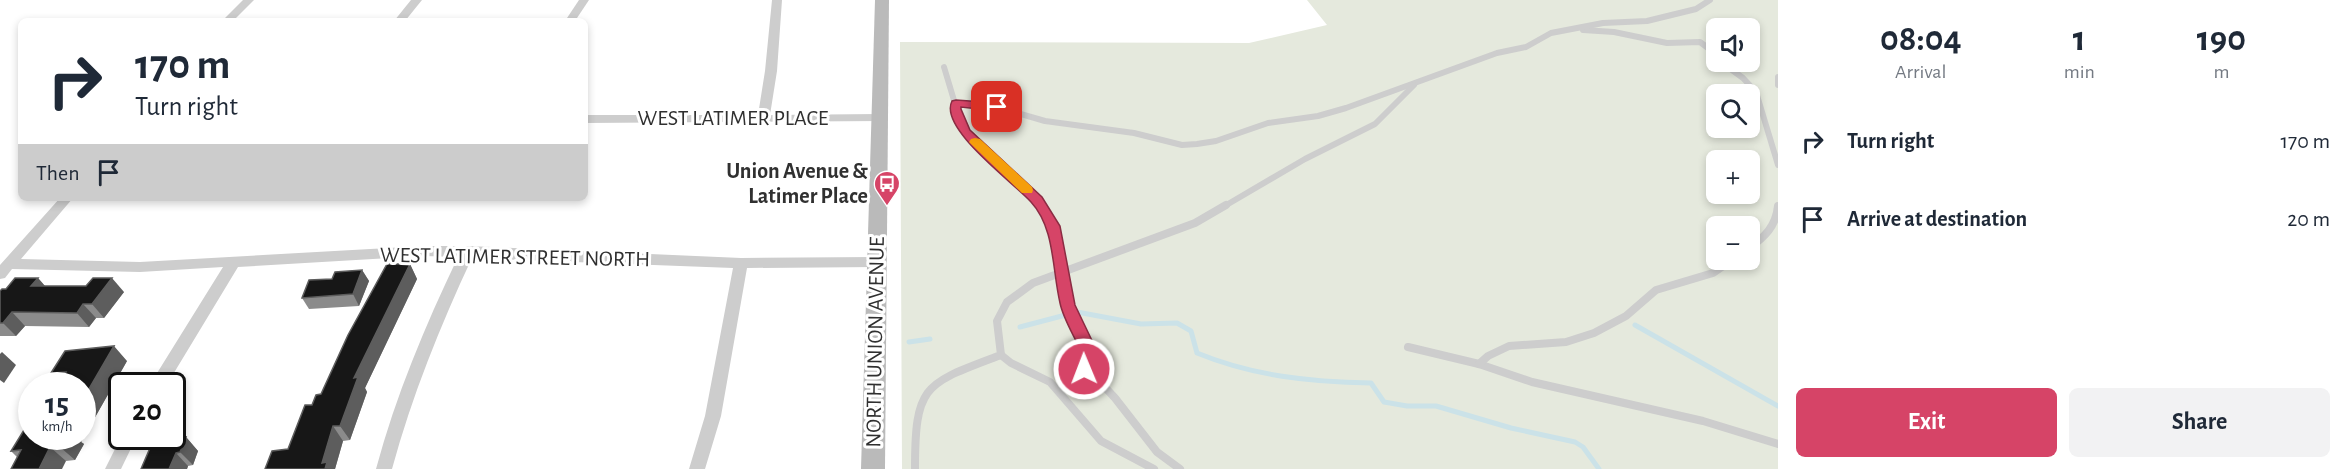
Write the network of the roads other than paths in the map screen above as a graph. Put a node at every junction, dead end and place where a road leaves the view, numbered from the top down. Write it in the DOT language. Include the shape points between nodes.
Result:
graph roads {
  1 [pos="249,0"];
  2 [pos="417,0"];
  3 [pos="584,0"];
  4 [pos="777,0"];
  5 [pos="882,0"];
  6 [pos="1710,0"];
  7 [pos="230,18"];
  8 [pos="402,18"];
  9 [pos="572,18"];
  10 [pos="1581,29"];
  11 [pos="1706,46"];
  12 [pos="944,68"];
  13 [pos="1735,72"];
  14 [pos="1778,77"];
  15 [pos="1418,81"];
  16 [pos="1778,85"];
  17 [pos="956,103"];
  18 [pos="764,117"];
  19 [pos="588,118"];
  20 [pos="880,118"];
  21 [pos="1778,165"];
  22 [pos="64,201"];
  23 [pos="1778,206"];
  24 [pos="1760,240"];
  25 [pos="468,252"];
  26 [pos="877,262"];
  27 [pos="233,263"];
  28 [pos="741,263"];
  29 [pos="4,269"];
  30 [pos="1717,270"];
  31 [pos="1060,272"];
  32 [pos="1408,347"];
  33 [pos="1001,355"];
  34 [pos="1479,364"];
  35 [pos="166,372"];
  36 [pos="1778,444"];
  37 [pos="122,450"];
  38 [pos="113,469"];
  39 [pos="384,469"];
  40 [pos="697,469"];
  41 [pos="873,469"];
  42 [pos="915,469"];
  43 [pos="1154,469"];
  44 [pos="1180,469"];
  1 -- 7 [label="street"];
  2 -- 8 [label="street"];
  3 -- 9 [label="street"];
  4 -- 18 [label="street"];
  5 -- 20 [label="street, NORTH UNION AVENUE"];
  6 -- 10 [label="lane" via="1696,9 1647,21 1603,23"];
  10 -- 11 [label="lane" via="1666,43 1701,42"];
  10 -- 15 [label="lane" via="1551,33 1526,46"];
  12 -- 17 [label="lane"];
  13 -- 21 [label="lane" via="1756,92"];
  14 -- 16 [label="lane"];
  15 -- 17 [label="lane" via="1318,116 1268,123 1216,141 1187,145 1045,121 997,107"];
  15 -- 31 [label="lane" via="1375,124 1305,159 1195,223"];
  17 -- 31 [label="lane" via="957,116 966,133 1043,207 1056,236"];
  18 -- 19 [label="street, WEST LATIMER PLACE"];
  18 -- 20 [label="street, WEST LATIMER PLACE"];
  20 -- 26 [label="street, NORTH UNION AVENUE"];
  22 -- 29 [label="street"];
  23 -- 24 [label="lane" via="1768,235"];
  25 -- 27 [label="street, WEST LATIMER STREET NORTH" via="379,252"];
  25 -- 28 [label="street, WEST LATIMER STREET NORTH"];
  25 -- 39 [label="street" via="415,370"];
  26 -- 28 [label="street, WEST LATIMER STREET NORTH"];
  26 -- 41 [label="street, NORTH UNION AVENUE"];
  27 -- 29 [label="street, WEST LATIMER STREET NORTH"];
  27 -- 35 [label="street"];
  28 -- 40 [label="street" via="713,416"];
  30 -- 34 [label="lane" via="1656,290 1641,298 1621,320 1583,337 1566,342 1521,343 1498,351"];
  31 -- 33 [label="lane" via="1034,283 1007,302 997,321"];
  31 -- 44 [label="lane" via="1067,305 1088,349 1082,360 1084,369 1105,385 1153,449"];
  32 -- 34 [label="lane"];
  33 -- 42 [label="lane" via="944,377 930,388 920,405 915,428"];
  33 -- 43 [label="lane" via="1050,382 1101,441"];
  34 -- 36 [label="lane" via="1532,382 1703,421"];
  37 -- 38 [label="street"];
}
